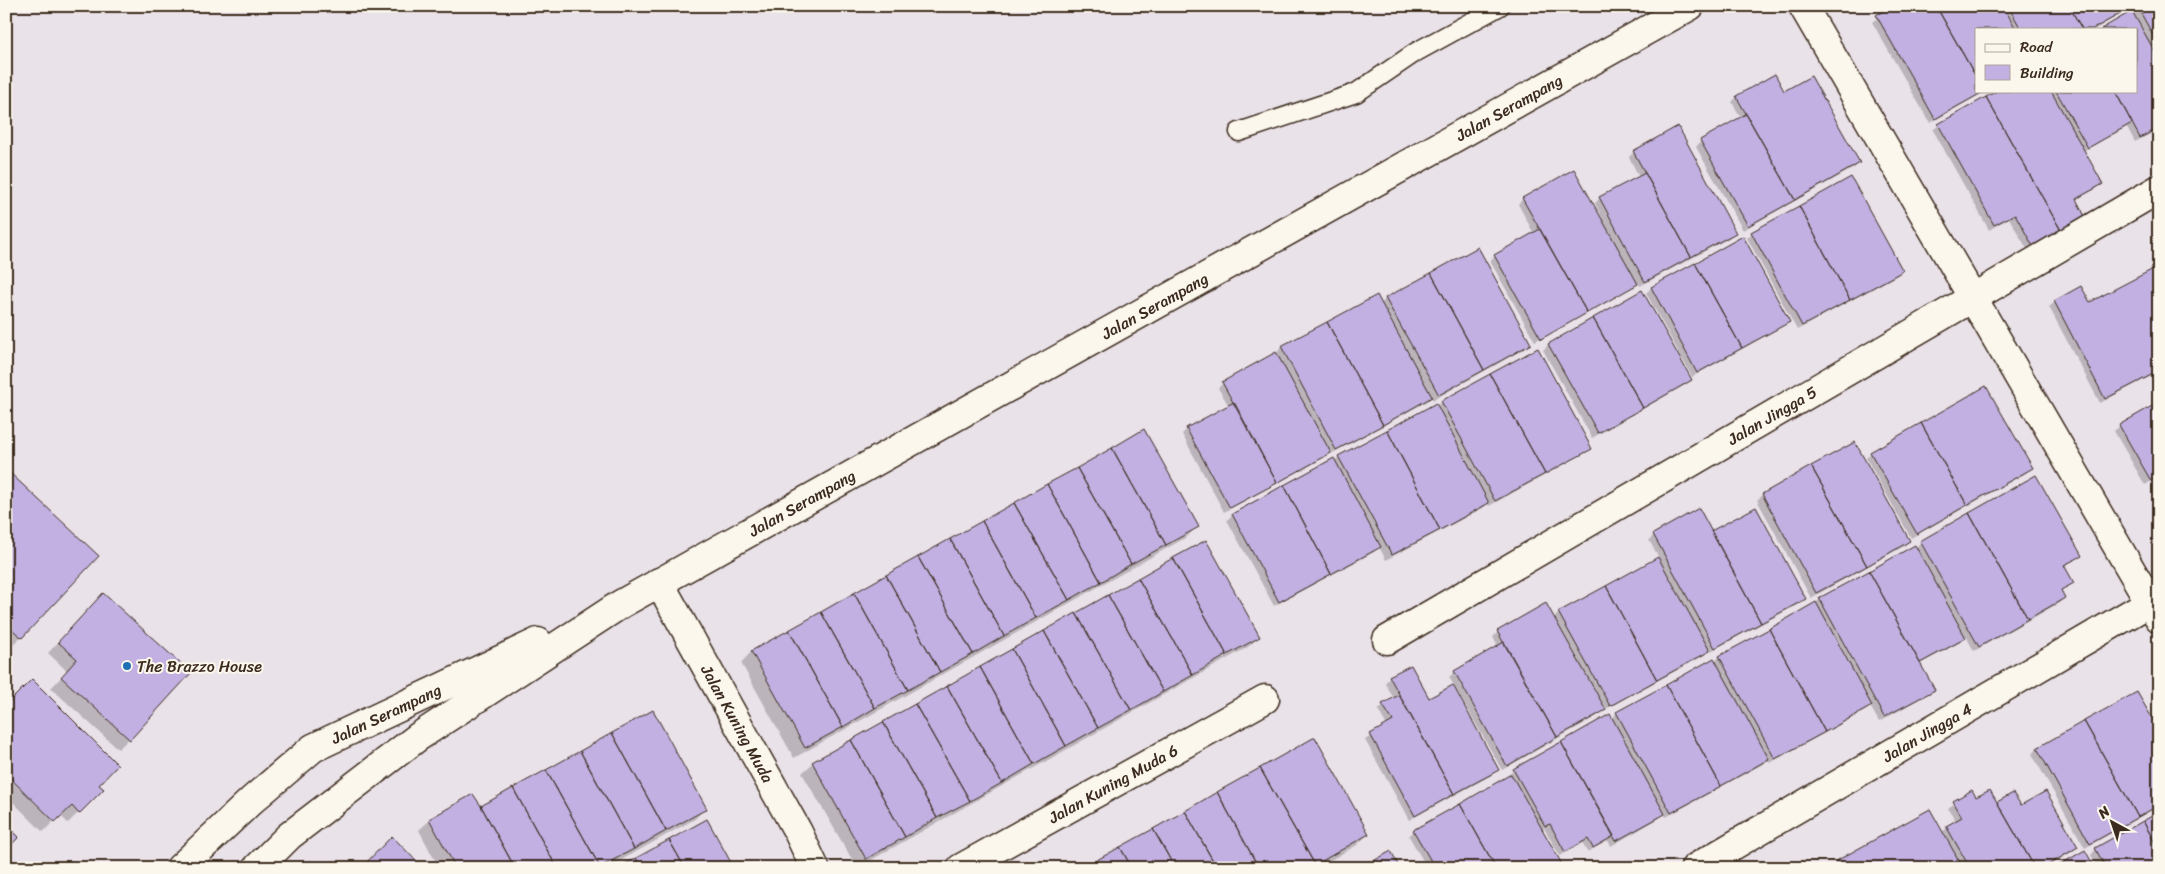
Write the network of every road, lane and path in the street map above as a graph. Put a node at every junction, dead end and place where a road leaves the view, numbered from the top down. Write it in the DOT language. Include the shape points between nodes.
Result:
graph roads {
  1 [pos="1500,6"];
  2 [pos="1690,6"];
  3 [pos="1803,6"];
  4 [pos="1238,132"];
  5 [pos="2159,189"];
  6 [pos="1973,298"];
  7 [pos="660,582"];
  8 [pos="621,604"];
  9 [pos="2156,606"];
  10 [pos="1387,640"];
  11 [pos="1265,699"];
  12 [pos="180,868"];
  13 [pos="257,868"];
  14 [pos="815,868"];
  15 [pos="961,868"];
  16 [pos="1695,868"];
  1 -- 4 [label="lane" via="1416,52 1356,93"];
  2 -- 7 [label="street, Jalan Serampang"];
  3 -- 6 [label="street"];
  5 -- 6 [label="street, Jalan Jingga 5"];
  6 -- 9 [label="street"];
  6 -- 10 [label="street, Jalan Jingga 5"];
  7 -- 8 [label="street, Jalan Serampang"];
  7 -- 14 [label="street, Jalan Kuning Muda"];
  8 -- 12 [label="street, Jalan Serampang" via="313,748"];
  8 -- 13 [label="street, Jalan Serampang" via="418,737 289,836"];
  9 -- 16 [label="street, Jalan Jingga 4"];
  11 -- 15 [label="street, Jalan Kuning Muda 6"];
}
